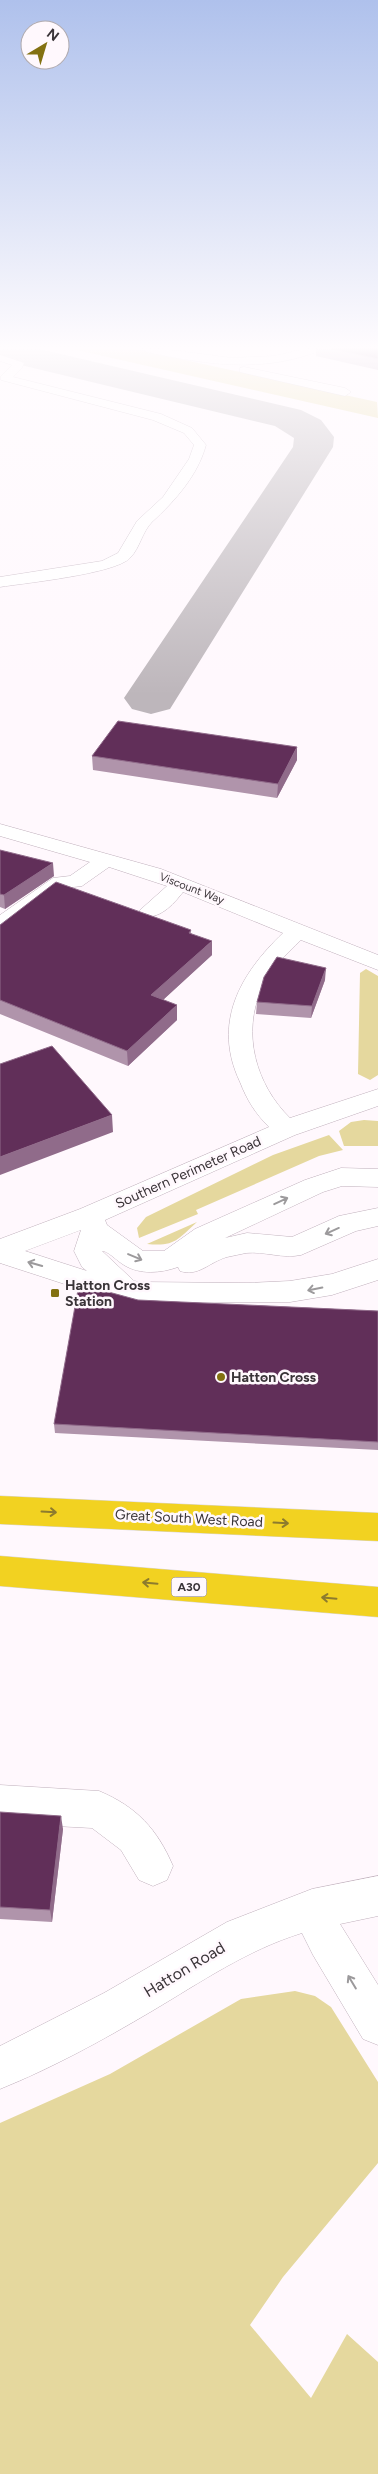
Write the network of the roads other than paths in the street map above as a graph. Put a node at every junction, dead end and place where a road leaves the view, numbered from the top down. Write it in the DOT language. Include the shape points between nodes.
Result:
graph roads {
  1 [pos="192,464"];
  2 [pos="0,582"];
  3 [pos="0,830"];
  4 [pos="107,859"];
  5 [pos="180,883"];
  6 [pos="150,911"];
  7 [pos="0,925"];
  8 [pos="298,930"];
  9 [pos="378,963"];
  10 [pos="378,1097"];
  11 [pos="286,1129"];
  12 [pos="378,1178"];
  13 [pos="378,1217"];
  14 [pos="92,1223"];
  15 [pos="0,1251"];
  16 [pos="378,1269"];
  17 [pos="150,1292"];
  18 [pos="0,1510"];
  19 [pos="378,1527"];
  20 [pos="0,1571"];
  21 [pos="378,1602"];
  22 [pos="0,1804"];
  23 [pos="153,1866"];
  24 [pos="378,1896"];
  25 [pos="312,1909"];
  26 [pos="378,2024"];
  27 [pos="0,2068"];
  1 -- 2 [label="street" via="162,507 142,524 120,559 106,566"];
  3 -- 4 [label="street, Viscount Way"];
  4 -- 5 [label="street, Viscount Way"];
  4 -- 7 [label="street" via="75,882 60,882"];
  5 -- 6 [label="street"];
  5 -- 8 [label="street, Viscount Way"];
  8 -- 9 [label="street, Viscount Way"];
  8 -- 11 [label="street" via="271,956 247,992 241,1013 239,1041 261,1102"];
  10 -- 11 [label="street, Southern Perimeter Road"];
  11 -- 14 [label="street, Southern Perimeter Road"];
  14 -- 12 [label="street, one-way" via="135,1259 165,1261 204,1236 327,1181 358,1176"];
  13 -- 17 [label="street, one-way" via="349,1223 292,1247 247,1243 212,1251 193,1261 176,1286"];
  14 -- 15 [label="street, Southern Perimeter Road"];
  14 -- 17 [label="street" via="88,1251 92,1260 114,1278"];
  17 -- 15 [label="street, one-way" via="92,1281"];
  16 -- 17 [label="street, one-way" via="317,1289 286,1294"];
  18 -- 19 [label="highway, Great South West Road, one-way"];
  21 -- 20 [label="highway, A30, one-way"];
  22 -- 23 [label="street" via="99,1810 135,1836"];
  24 -- 25 [label="street, Hatton Road"];
  26 -- 25 [label="street, one-way" via="327,1941"];
  25 -- 27 [label="street, Hatton Road" via="257,1929 209,1952 63,2038"];
}
